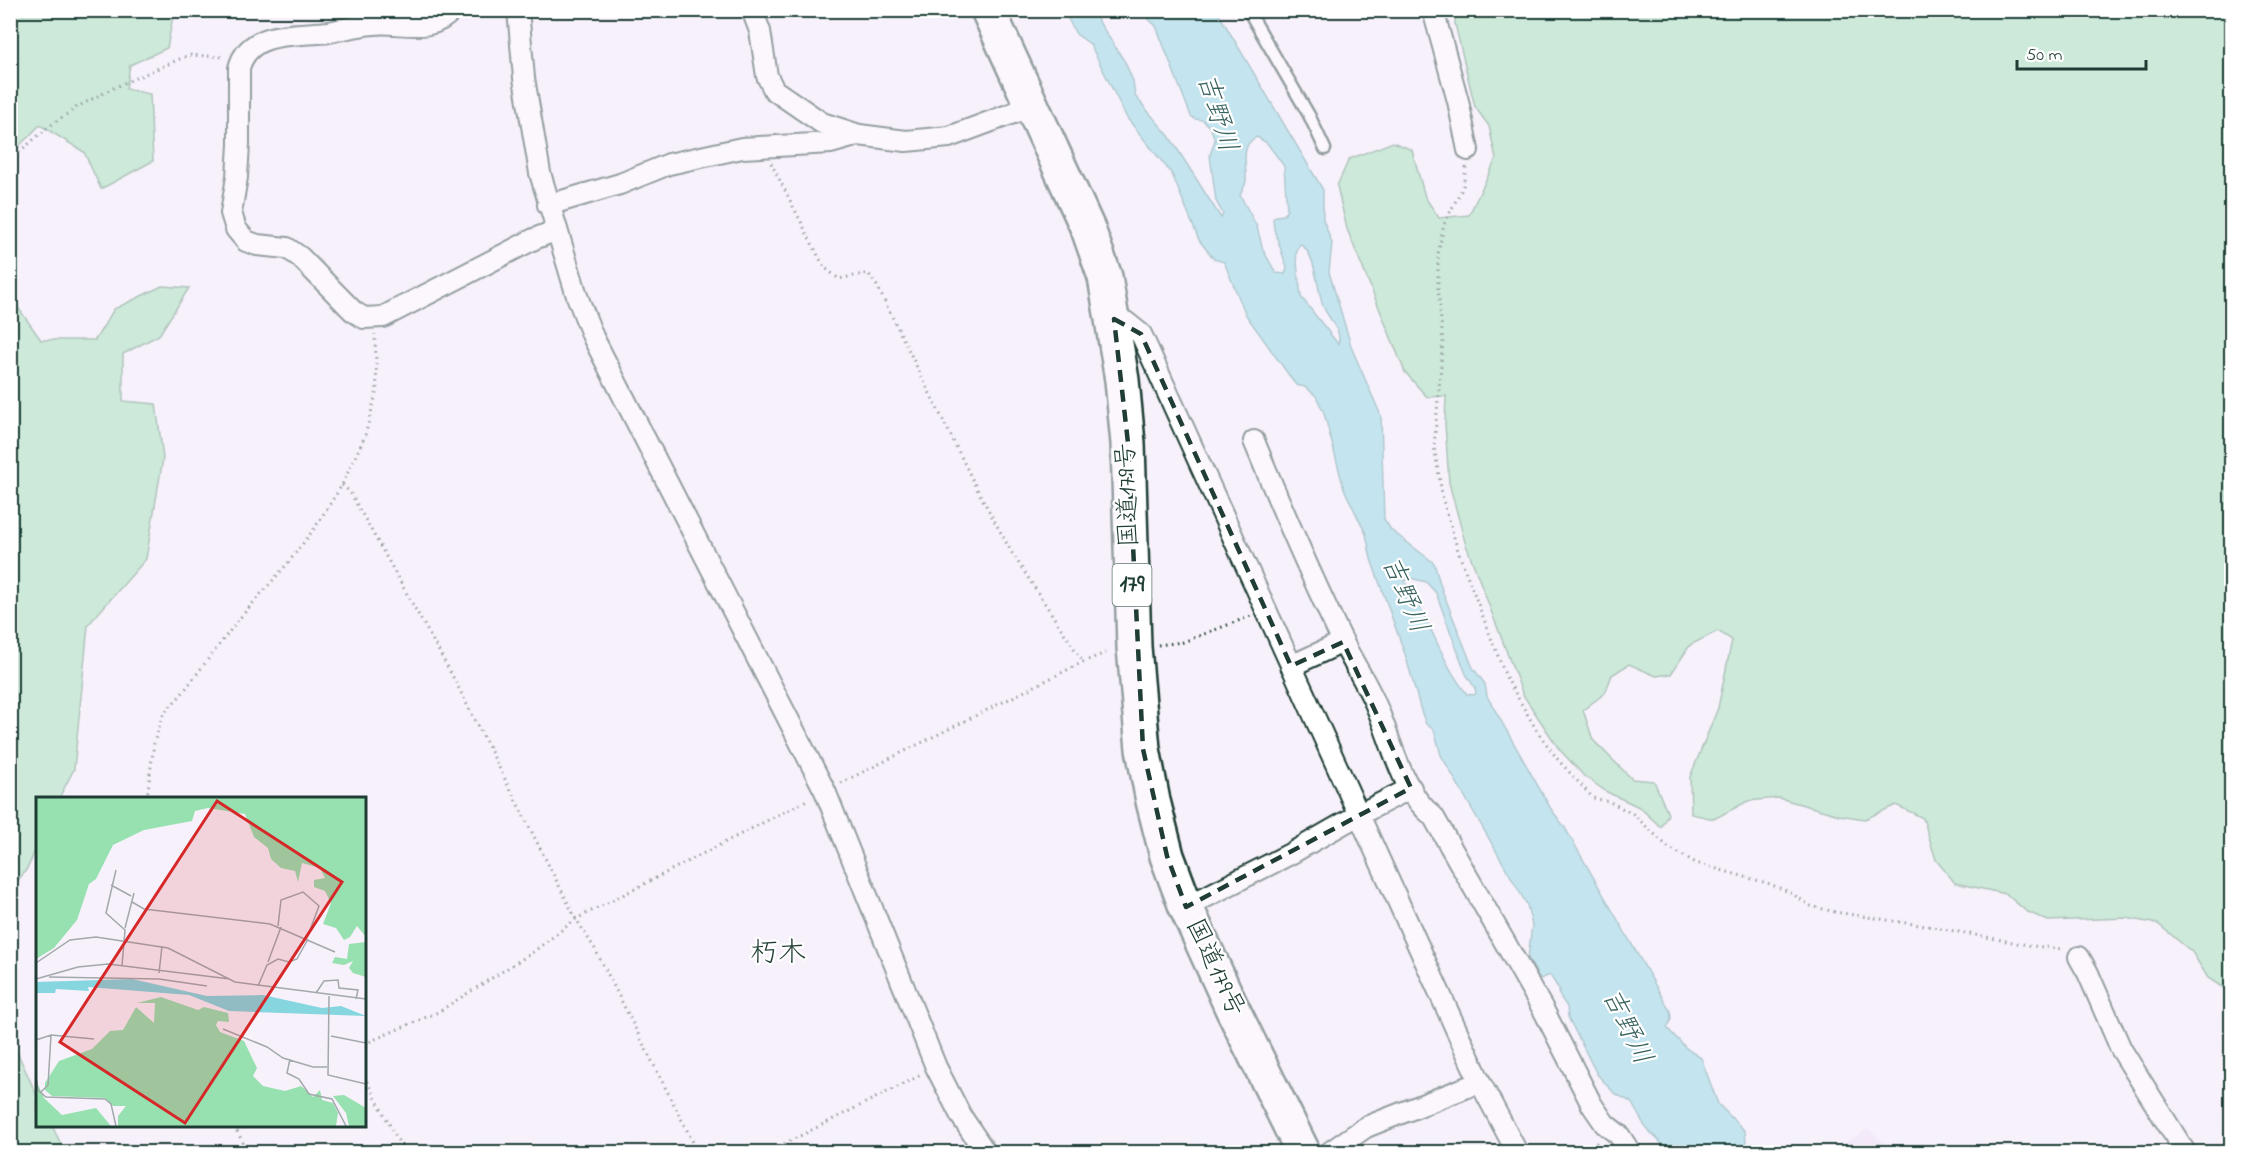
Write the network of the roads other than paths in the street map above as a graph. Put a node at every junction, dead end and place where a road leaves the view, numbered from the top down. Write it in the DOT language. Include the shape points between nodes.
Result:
graph roads {
  1 [pos="452,10"];
  2 [pos="518,10"];
  3 [pos="752,10"];
  4 [pos="987,10"];
  5 [pos="1248,10"];
  6 [pos="1433,10"];
  7 [pos="1032,106"];
  8 [pos="859,135"];
  9 [pos="1325,148"];
  10 [pos="1468,150"];
  11 [pos="548,205"];
  12 [pos="557,230"];
  13 [pos="1114,319"];
  14 [pos="1254,441"];
  15 [pos="1343,642"];
  16 [pos="1291,666"];
  17 [pos="1411,788"];
  18 [pos="1358,815"];
  19 [pos="1186,906"];
  20 [pos="2079,957"];
  21 [pos="1480,1082"];
  22 [pos="984,1152"];
  23 [pos="1303,1152"];
  24 [pos="1330,1152"];
  25 [pos="1517,1152"];
  26 [pos="1630,1152"];
  27 [pos="2185,1152"];
  1 -- 12 [label="street" via="432,25 375,23 330,32 293,33 252,46 241,58 239,68 237,177 231,213 236,229 246,241 287,248 352,311 372,319 406,307"];
  2 -- 11 [label="street" via="524,78"];
  3 -- 8 [label="street" via="774,90 822,123"];
  4 -- 7 [label="highway, 国道179号 / 179"];
  5 -- 9 [label="lane"];
  6 -- 10 [label="street"];
  7 -- 8 [label="street" via="950,137 906,141"];
  7 -- 13 [label="highway, 国道179号 / 179" via="1088,229 1106,277"];
  8 -- 11 [label="street" via="831,142 742,148 669,164 620,184"];
  11 -- 12 [label="street"];
  12 -- 22 [label="street" via="593,337 825,791 936,1067"];
  13 -- 16 [label="street" via="1126,322 1141,334"];
  13 -- 19 [label="highway, 国道179号 / 179" via="1128,443 1134,647 1143,748 1167,856"];
  14 -- 15 [label="street"];
  15 -- 16 [label="street"];
  15 -- 17 [label="street" via="1376,704"];
  16 -- 18 [label="street"];
  17 -- 18 [label="street"];
  17 -- 26 [label="street" via="1424,810 1433,816 1544,1011 1592,1105"];
  18 -- 19 [label="street"];
  18 -- 21 [label="street"];
  19 -- 23 [label="highway, 国道179号 / 179"];
  20 -- 27 [label="street" via="2121,1049"];
  21 -- 24 [label="street" via="1366,1126"];
  21 -- 25 [label="street"];
}
